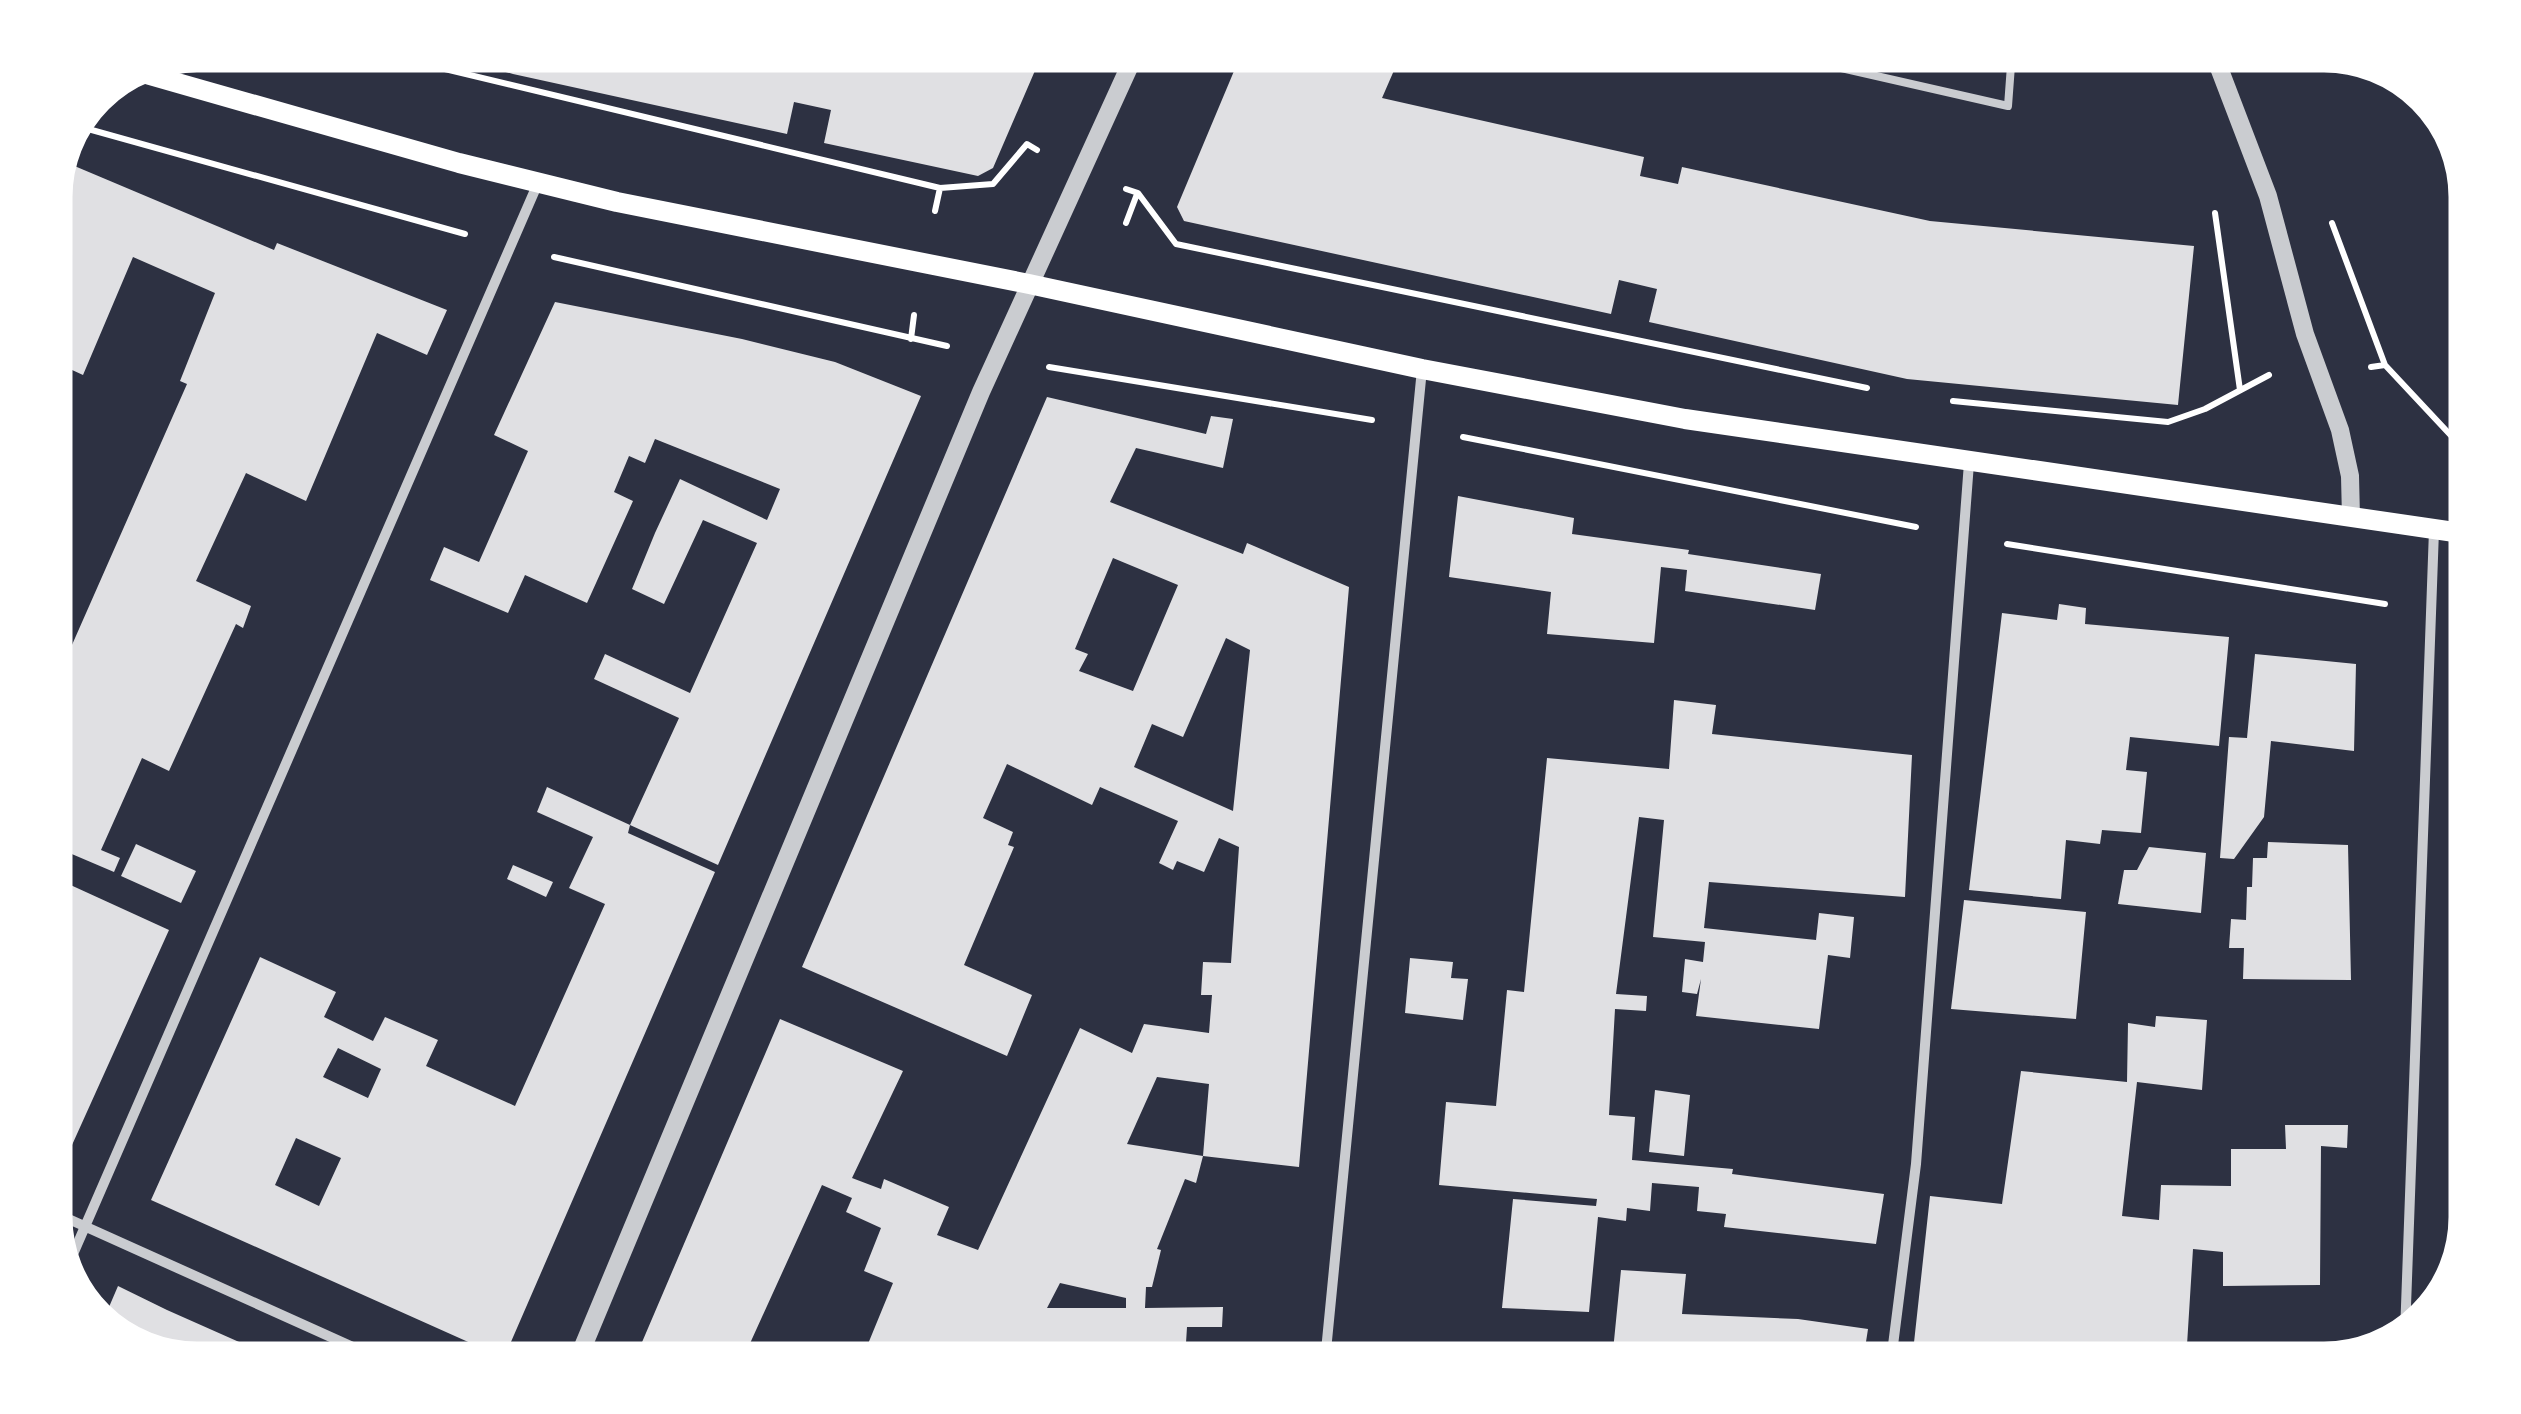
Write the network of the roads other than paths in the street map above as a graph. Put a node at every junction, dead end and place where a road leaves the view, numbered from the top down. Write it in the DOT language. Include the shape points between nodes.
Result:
graph roads {
  1 [pos="1128,70"];
  2 [pos="1850,70"];
  3 [pos="2011,70"];
  4 [pos="2220,70"];
  5 [pos="157,77"];
  6 [pos="538,182"];
  7 [pos="1030,284"];
  8 [pos="1422,370"];
  9 [pos="1970,463"];
  10 [pos="2351,517"];
  11 [pos="2434,529"];
  12 [pos="2451,532"];
  13 [pos="70,1220"];
  14 [pos="85,1227"];
  15 [pos="75,1250"];
  16 [pos="2406,1314"];
  17 [pos="344,1344"];
  18 [pos="584,1344"];
  19 [pos="1327,1344"];
  20 [pos="1893,1344"];
  1 -- 7 [label="street"];
  2 -- 3 [label="lane" via="2008,106"];
  4 -- 10 [label="street" via="2268,196 2305,334 2340,430"];
  5 -- 6 [label="main road"];
  6 -- 7 [label="main road"];
  6 -- 14 [label="street"];
  7 -- 8 [label="main road"];
  7 -- 18 [label="street"];
  8 -- 9 [label="main road" via="1685,420"];
  8 -- 19 [label="street"];
  9 -- 10 [label="main road"];
  9 -- 20 [label="street" via="1916,1164"];
  10 -- 11 [label="main road"];
  11 -- 12 [label="main road"];
  11 -- 16 [label="street"];
  13 -- 14 [label="street"];
  14 -- 15 [label="street"];
  14 -- 17 [label="street"];
}
